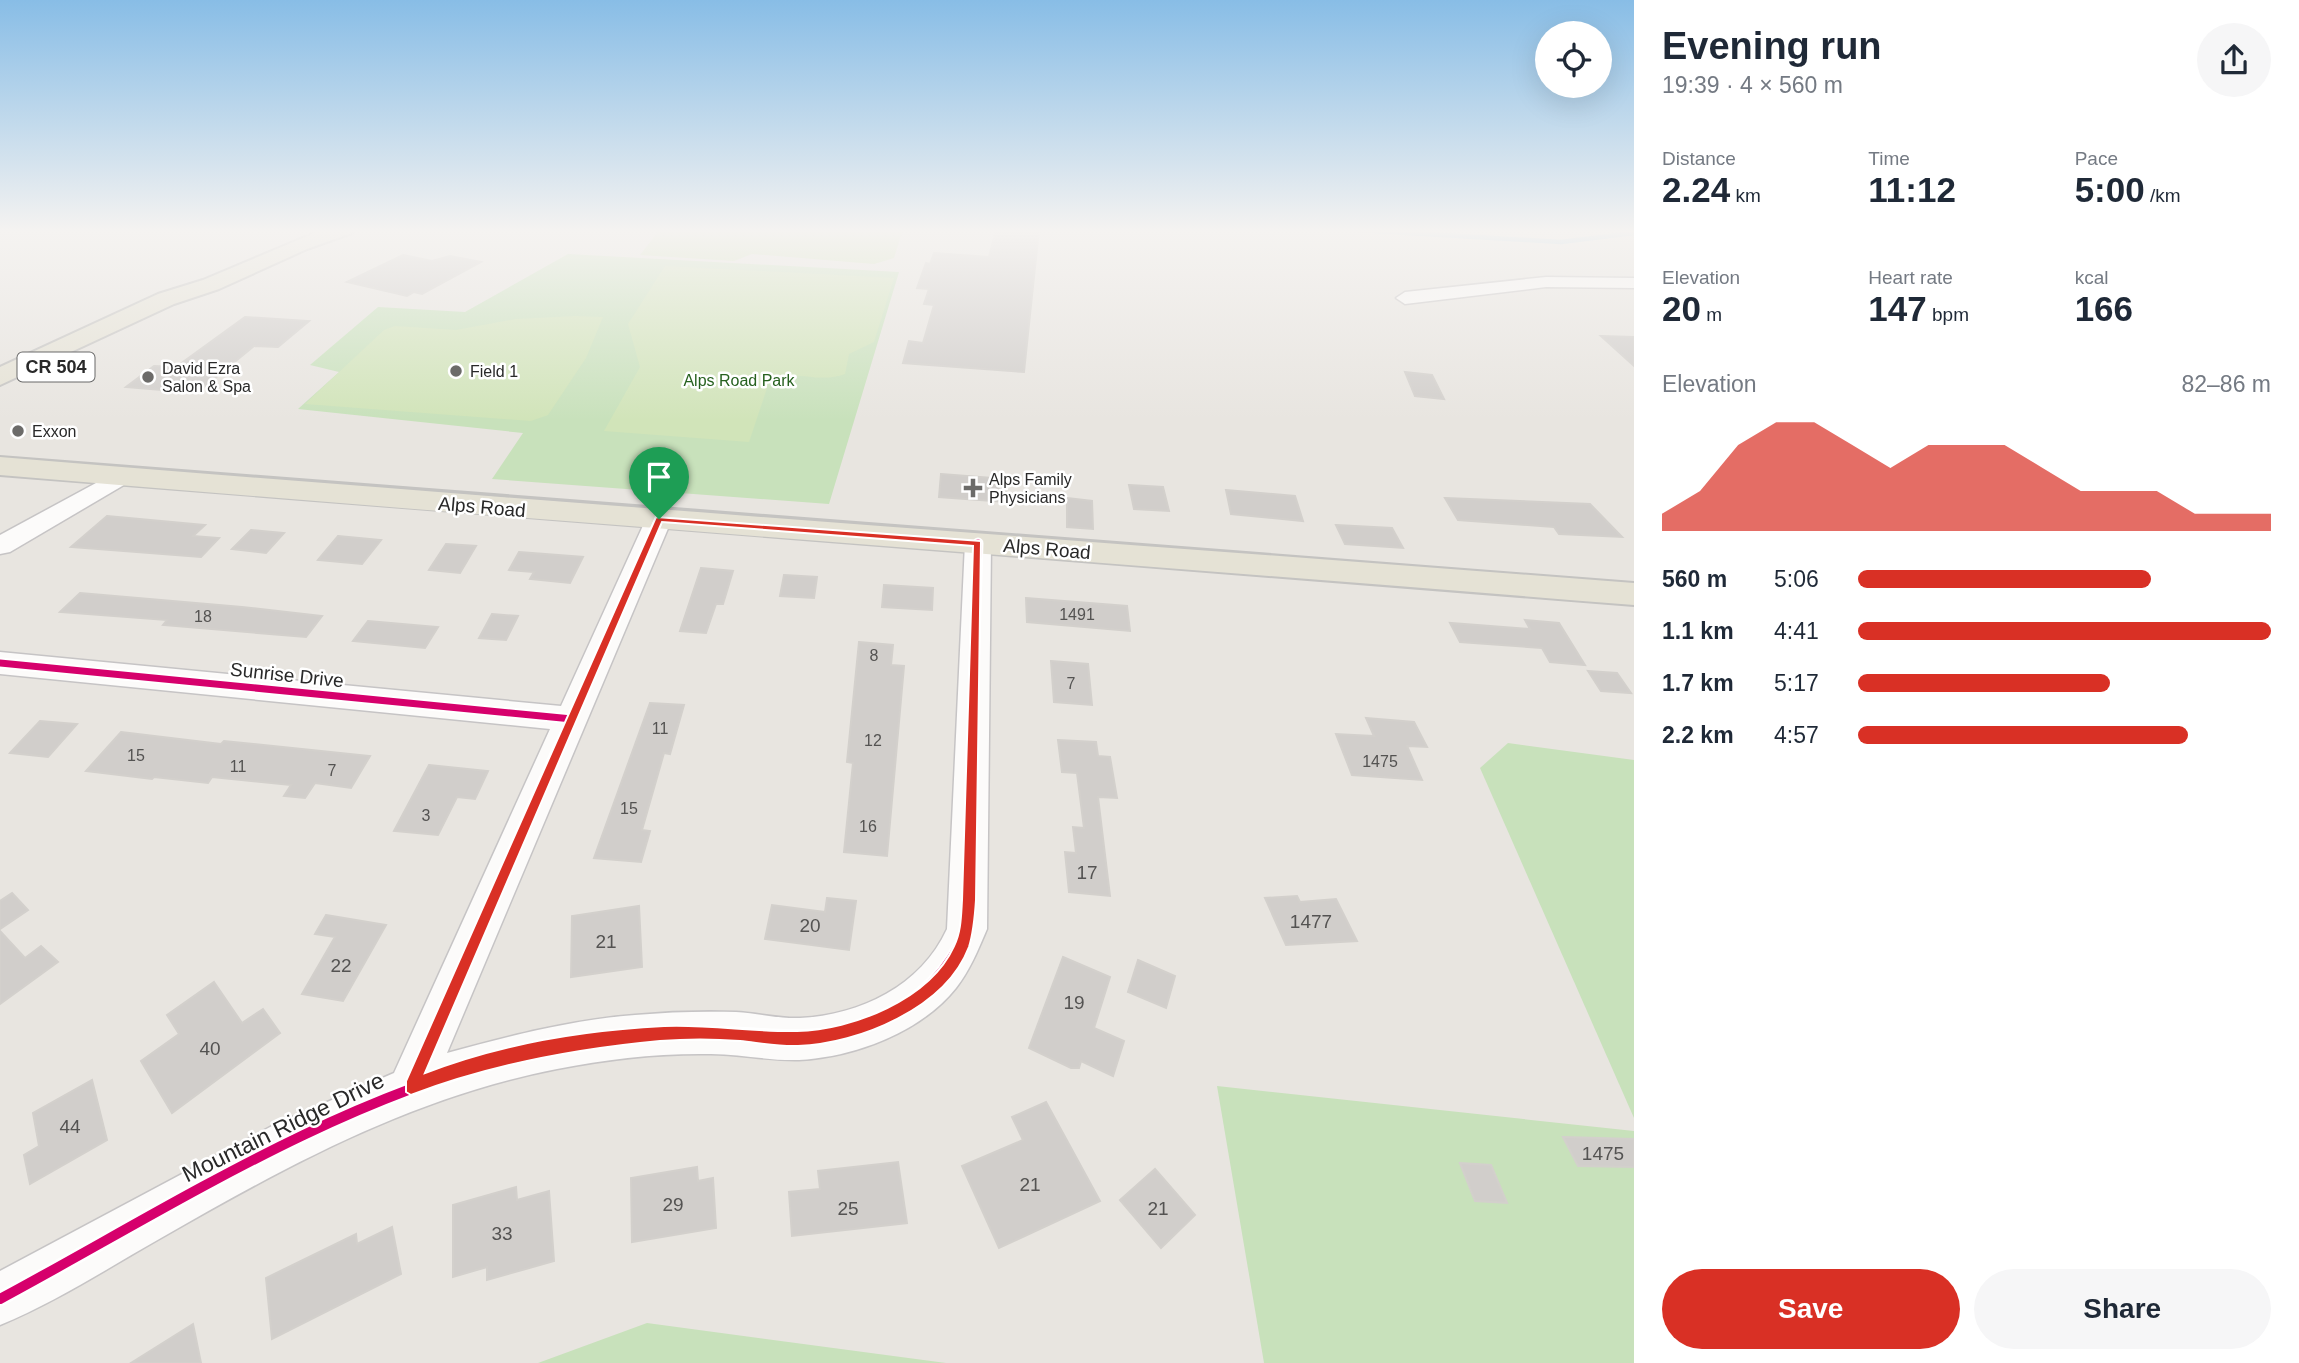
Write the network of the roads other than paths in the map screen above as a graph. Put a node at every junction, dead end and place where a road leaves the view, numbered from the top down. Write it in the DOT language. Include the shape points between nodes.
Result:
graph roads {
  1 [pos="193,293"];
  2 [pos="1471,293"];
  3 [pos="190,294"];
  4 [pos="1405,298"];
  5 [pos="0,377"];
  6 [pos="0,393"];
  7 [pos="0,466"];
  8 [pos="120,477"];
  9 [pos="659,519"];
  10 [pos="978,543"];
  11 [pos="0,546"];
  12 [pos="1634,594"];
  13 [pos="0,663"];
  14 [pos="572,719"];
  15 [pos="411,1086"];
  16 [pos="0,1299"];
  1 -- 3 [label="main road, CR 504"];
  2 -- 4 [label="street"];
  3 -- 5 [label="main road, CR 504" via="166,299"];
  3 -- 6 [label="main road, CR 504" via="187,304"];
  7 -- 8 [label="main road, Alps Road"];
  8 -- 9 [label="main road, Alps Road"];
  8 -- 11 [label="street"];
  9 -- 10 [label="main road, Alps Road"];
  9 -- 14 [label="street"];
  10 -- 12 [label="main road, Alps Road"];
  10 -- 15 [label="street, Mountain Ridge Drive" via="967,929 951,966 928,991 896,1012 858,1028 810,1037 664,1033 598,1040 514,1054"];
  13 -- 14 [label="street, Sunrise Drive"];
  14 -- 15 [label="street"];
  15 -- 16 [label="street, Mountain Ridge Drive" via="259,1155"];
}
